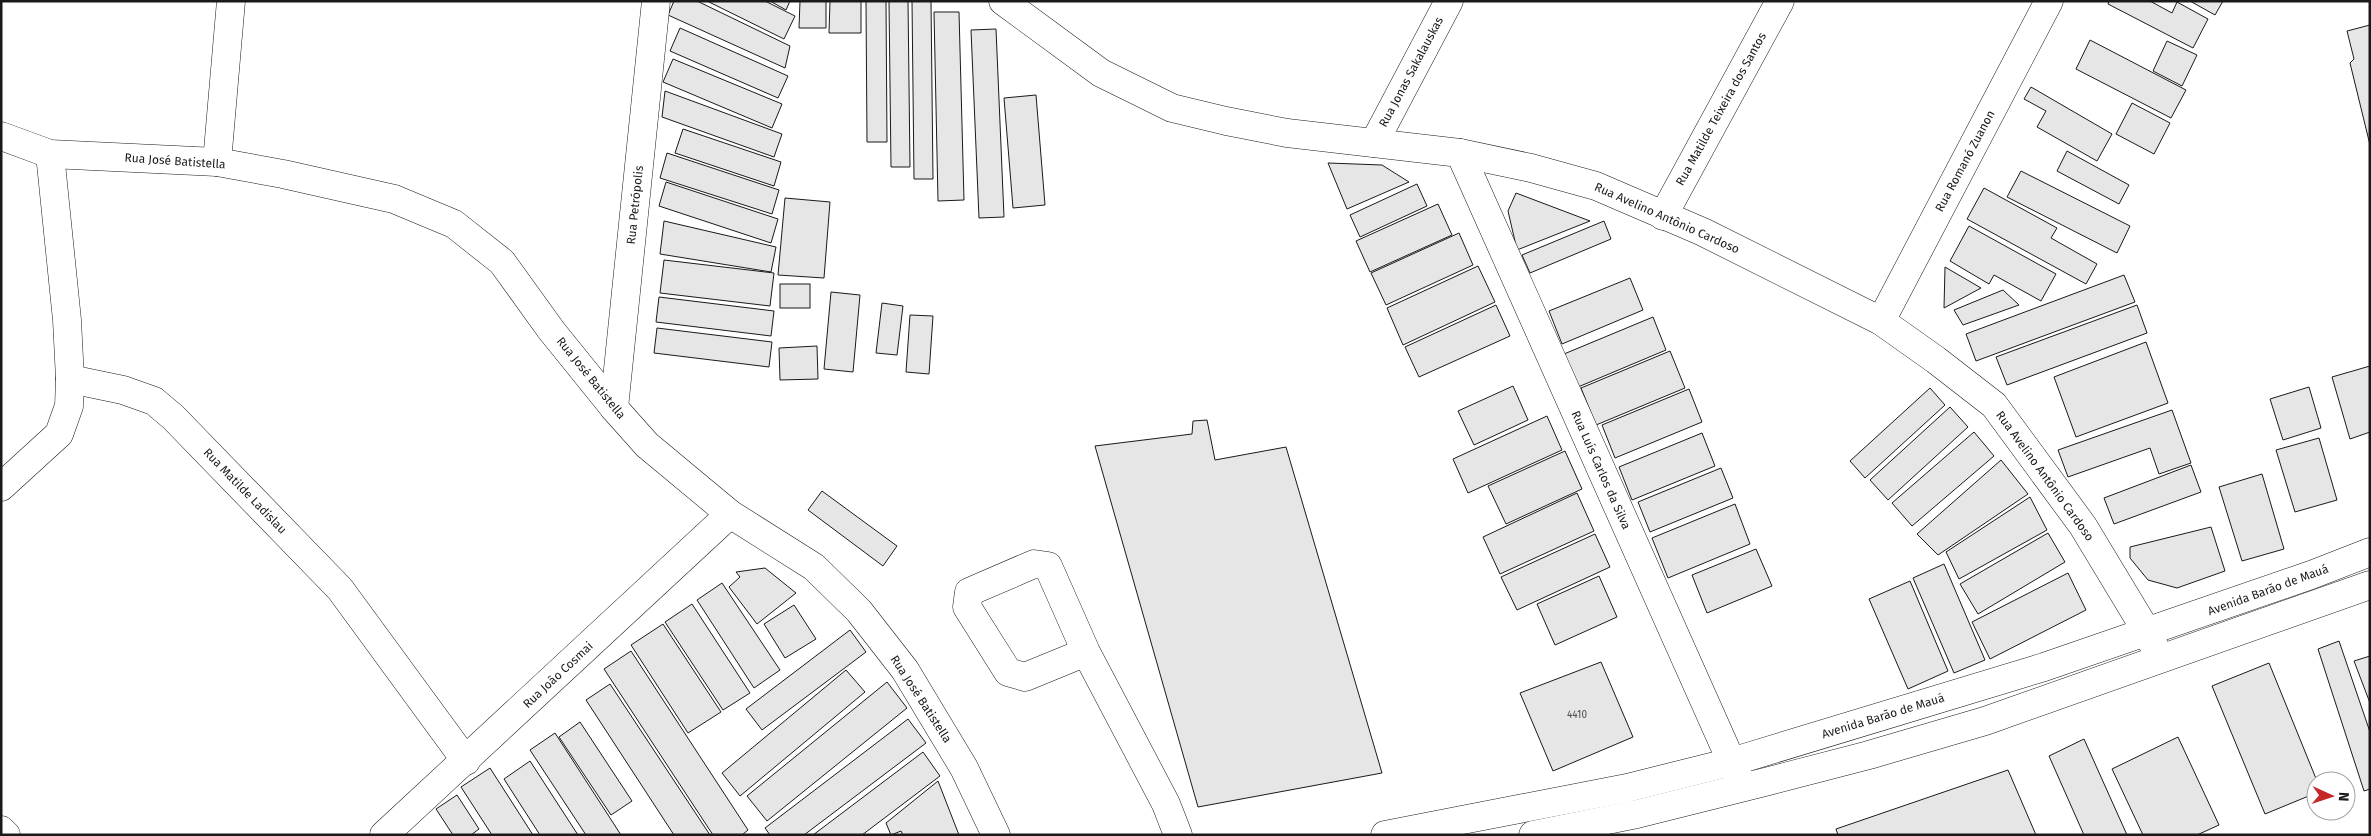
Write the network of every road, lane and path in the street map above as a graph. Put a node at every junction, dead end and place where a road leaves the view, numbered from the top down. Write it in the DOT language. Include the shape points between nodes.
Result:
graph roads {
  1 [pos="232,1"];
  2 [pos="656,1"];
  3 [pos="1449,1"];
  4 [pos="1780,1"];
  5 [pos="2049,1"];
  6 [pos="1020,6"];
  7 [pos="1,136"];
  8 [pos="1374,142"];
  9 [pos="1460,153"];
  10 [pos="50,154"];
  11 [pos="217,162"];
  12 [pos="1663,216"];
  13 [pos="1880,321"];
  14 [pos="70,379"];
  15 [pos="614,408"];
  16 [pos="1,487"];
  17 [pos="730,514"];
  18 [pos="2370,552"];
  19 [pos="2370,585"];
  20 [pos="2147,632"];
  21 [pos="1086,652"];
  22 [pos="2160,658"];
  23 [pos="466,761"];
  24 [pos="1731,762"];
  25 [pos="1743,787"];
  26 [pos="1,830"];
  27 [pos="6,835"];
  28 [pos="384,835"];
  29 [pos="996,835"];
  30 [pos="1178,835"];
  31 [pos="1384,835"];
  32 [pos="1533,835"];
  1 -- 11 [label="street"];
  2 -- 15 [label="street, Rua Petrópolis"];
  3 -- 8 [label="street, Rua Jonas Sakalauskas"];
  4 -- 12 [label="street, Rua Matilde Teixeira dos Santos"];
  5 -- 13 [label="street, Rua Romanó Zuanon"];
  6 -- 8 [label="street, Rua Avelino Antônio Cardoso" via="1101,73 1172,108 1287,133"];
  7 -- 10 [label="street, Rua José Batistella"];
  8 -- 9 [label="street, Rua Avelino Antônio Cardoso"];
  9 -- 12 [label="street, Rua Avelino Antônio Cardoso" via="1596,186"];
  9 -- 24 [label="street, Rua Luís Carlos da Silva"];
  10 -- 11 [label="street, Rua José Batistella"];
  10 -- 14 [label="street"];
  11 -- 15 [label="street, Rua José Batistella" via="394,200 454,224 502,262 551,330"];
  12 -- 13 [label="street, Rua Avelino Antônio Cardoso" via="1703,232"];
  13 -- 20 [label="street, Rua Avelino Antônio Cardoso" via="1994,406 2083,526"];
  14 -- 16 [label="street" via="69,406 59,434"];
  14 -- 23 [label="street, Rua Matilde Ladislau" via="122,390 154,401 173,417 340,589"];
  15 -- 17 [label="street, Rua José Batistella" via="647,445"];
  17 -- 23 [label="street, Rua João Cosmai"];
  17 -- 29 [label="street, Rua José Batistella" via="814,567 859,611 905,670 964,768"];
  18 -- 20 [label="street, Avenida Barão de Mauá"];
  19 -- 22 [label="street"];
  20 -- 22 [label="street, Rua Avelino Antônio Cardoso"];
  20 -- 24 [label="street, Avenida Barão de Mauá" via="2044,667"];
  21 -- 21 [label="street" via="1025,677 1008,672 967,607 969,592 1034,564 1048,566"];
  21 -- 30 [label="street" via="1166,804"];
  22 -- 25 [label="street" via="1985,721"];
  23 -- 28 [label="street, Rua João Cosmai"];
  24 -- 25 [label="street, Rua Luís Carlos da Silva"];
  24 -- 31 [label="street, Avenida Barão de Mauá" via="1627,788"];
  25 -- 32 [label="street" via="1638,814"];
  26 -- 27 [label="street"];
}
